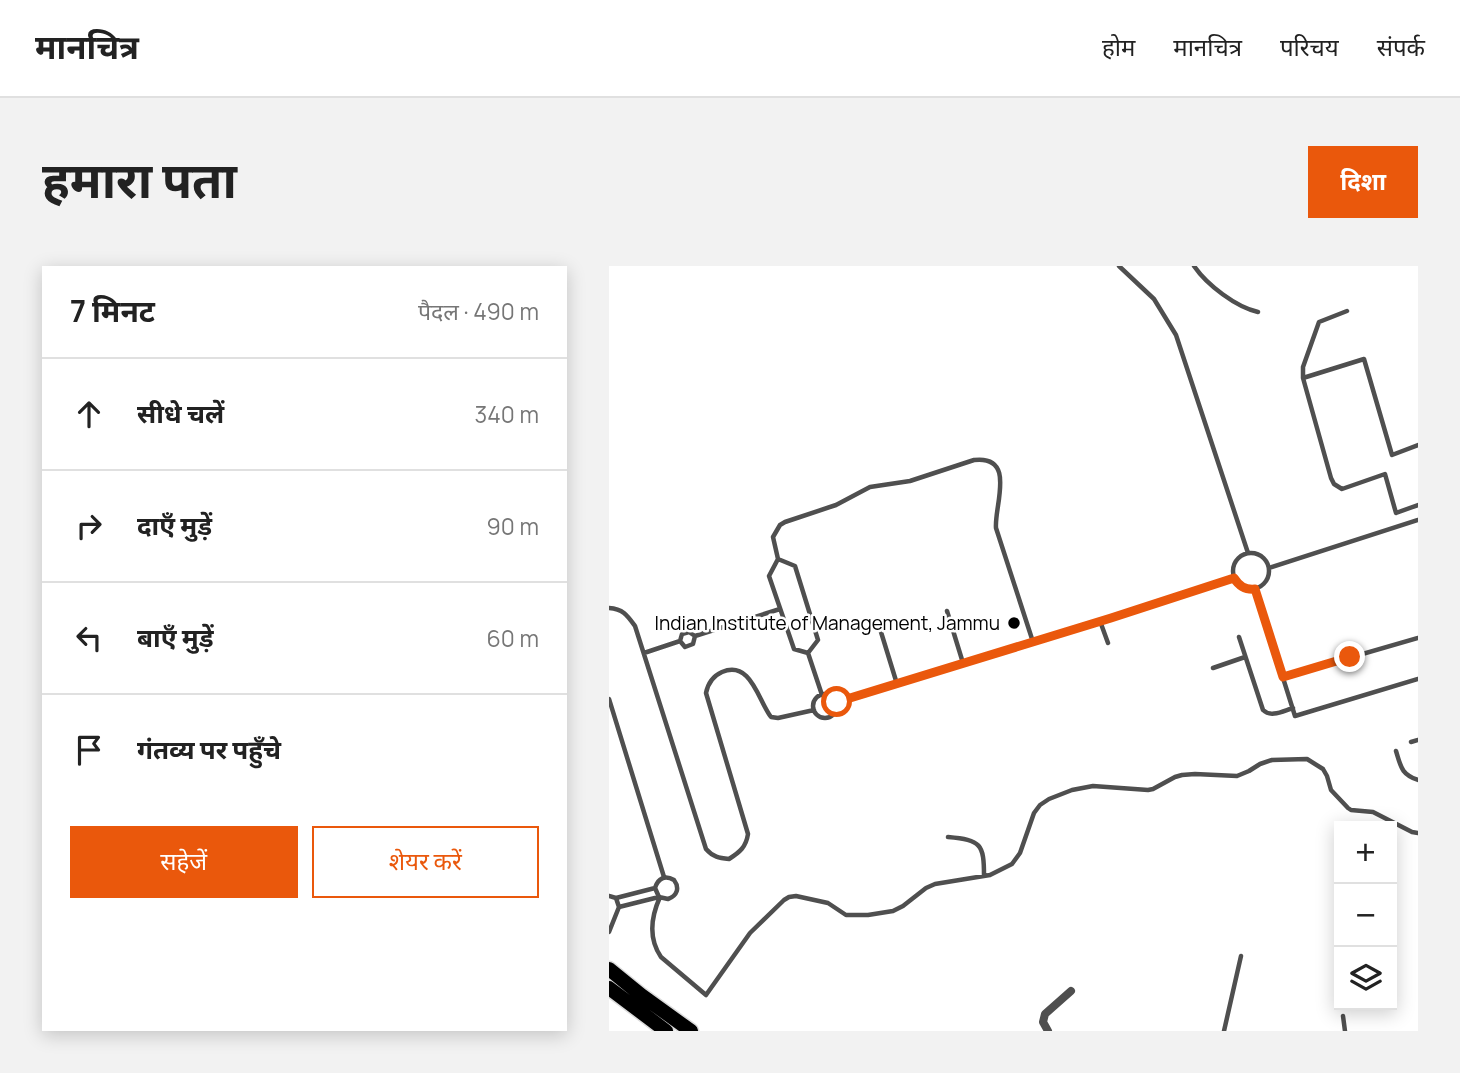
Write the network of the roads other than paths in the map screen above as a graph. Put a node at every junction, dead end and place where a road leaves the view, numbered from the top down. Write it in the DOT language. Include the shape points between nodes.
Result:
graph roads {
  1 [pos="1119,266"];
  2 [pos="1194,266"];
  3 [pos="1258,312"];
  4 [pos="1347,312"];
  5 [pos="1303,378"];
  6 [pos="1418,445"];
  7 [pos="1418,505"];
  8 [pos="1418,520"];
  9 [pos="1248,553"];
  10 [pos="778,559"];
  11 [pos="1269,568"];
  12 [pos="1234,578"];
  13 [pos="1255,589"];
  14 [pos="609,608"];
  15 [pos="780,609"];
  16 [pos="947,611"];
  17 [pos="1100,621"];
  18 [pos="881,632"];
  19 [pos="1239,637"];
  20 [pos="1418,638"];
  21 [pos="1033,642"];
  22 [pos="1108,643"];
  23 [pos="644,653"];
  24 [pos="808,653"];
  25 [pos="1245,657"];
  26 [pos="963,663"];
  27 [pos="1213,668"];
  28 [pos="1283,677"];
  29 [pos="1418,679"];
  30 [pos="897,684"];
  31 [pos="822,695"];
  32 [pos="609,699"];
  33 [pos="837,702"];
  34 [pos="1293,708"];
  35 [pos="814,710"];
  36 [pos="1418,740"];
  37 [pos="1411,742"];
  38 [pos="1396,751"];
  39 [pos="1418,780"];
  40 [pos="1418,833"];
  41 [pos="949,837"];
  42 [pos="984,876"];
  43 [pos="664,877"];
  44 [pos="655,888"];
  45 [pos="609,896"];
  46 [pos="659,897"];
  47 [pos="616,898"];
  48 [pos="619,907"];
  49 [pos="609,932"];
  50 [pos="1241,956"];
  51 [pos="609,969"];
  52 [pos="609,988"];
  53 [pos="1071,991"];
  54 [pos="1343,1016"];
  55 [pos="666,1031"];
  56 [pos="691,1031"];
  57 [pos="1048,1031"];
  58 [pos="1224,1031"];
  59 [pos="1345,1031"];
  1 -- 9 [label="lane" via="1154,299 1177,335"];
  2 -- 3 [label="lane" via="1239,306"];
  4 -- 5 [label="lane" via="1319,322"];
  5 -- 6 [label="lane" via="1364,359 1392,455"];
  5 -- 7 [label="lane" via="1334,484 1342,489 1384,474 1396,513"];
  8 -- 11 [label="lane"];
  9 -- 11 [label="lane" via="1262,556"];
  9 -- 12 [label="lane" via="1236,561"];
  10 -- 15 [label="lane" via="769,576"];
  10 -- 21 [label="lane" via="773,537 785,522 836,505 870,487 909,481 982,459 1000,474 996,528"];
  10 -- 24 [label="lane" via="795,566 818,640"];
  11 -- 13 [label="lane" via="1266,582"];
  12 -- 13 [label="lane" via="1245,589"];
  12 -- 17 [label="lane"];
  13 -- 28 [label="lane"];
  14 -- 23 [label="lane" via="629,617"];
  15 -- 23 [label="lane" via="695,636 693,644 685,647 680,640"];
  15 -- 24 [label="lane" via="794,649"];
  16 -- 26 [label="lane"];
  17 -- 21 [label="lane"];
  17 -- 22 [label="lane"];
  18 -- 30 [label="lane"];
  19 -- 25 [label="lane"];
  20 -- 28 [label="lane"];
  21 -- 26 [label="lane"];
  23 -- 35 [label="lane" via="706,849 719,858 729,859 740,852 748,834 707,685 720,673 738,670 753,682 771,717"];
  24 -- 31 [label="lane"];
  25 -- 27 [label="lane"];
  25 -- 34 [label="lane" via="1263,710 1272,714"];
  26 -- 30 [label="lane"];
  28 -- 34 [label="lane"];
  29 -- 34 [label="lane" via="1295,716"];
  30 -- 33 [label="lane"];
  31 -- 33 [label="lane" via="831,695"];
  31 -- 35 [label="lane"];
  32 -- 43 [label="lane"];
  33 -- 35 [label="lane" via="836,712 829,718"];
  36 -- 37 [label="lane"];
  38 -- 39 [label="lane" via="1403,772"];
  40 -- 42 [label="lane" via="1373,812 1351,810 1331,790 1323,769 1310,760 1272,760 1243,775 1182,775 1148,790 1093,786 1049,799 1034,813 1017,859"];
  41 -- 42 [label="lane" via="965,838 981,848"];
  42 -- 46 [label="lane" via="935,884 897,910 868,915 846,915 828,903 789,897 750,933 706,995 657,951 652,926"];
  43 -- 44 [label="lane"];
  43 -- 46 [label="lane" via="674,880 678,889 673,897"];
  44 -- 46 [label="lane"];
  44 -- 47 [label="lane"];
  45 -- 47 [label="lane"];
  46 -- 48 [label="lane"];
  47 -- 48 [label="lane"];
  48 -- 49 [label="lane"];
  50 -- 58 [label="lane"];
  51 -- 56 [label="highway"];
  52 -- 55 [label="highway"];
  53 -- 57 [label="street" via="1045,1014 1042,1022"];
  54 -- 59 [label="lane"];
}
